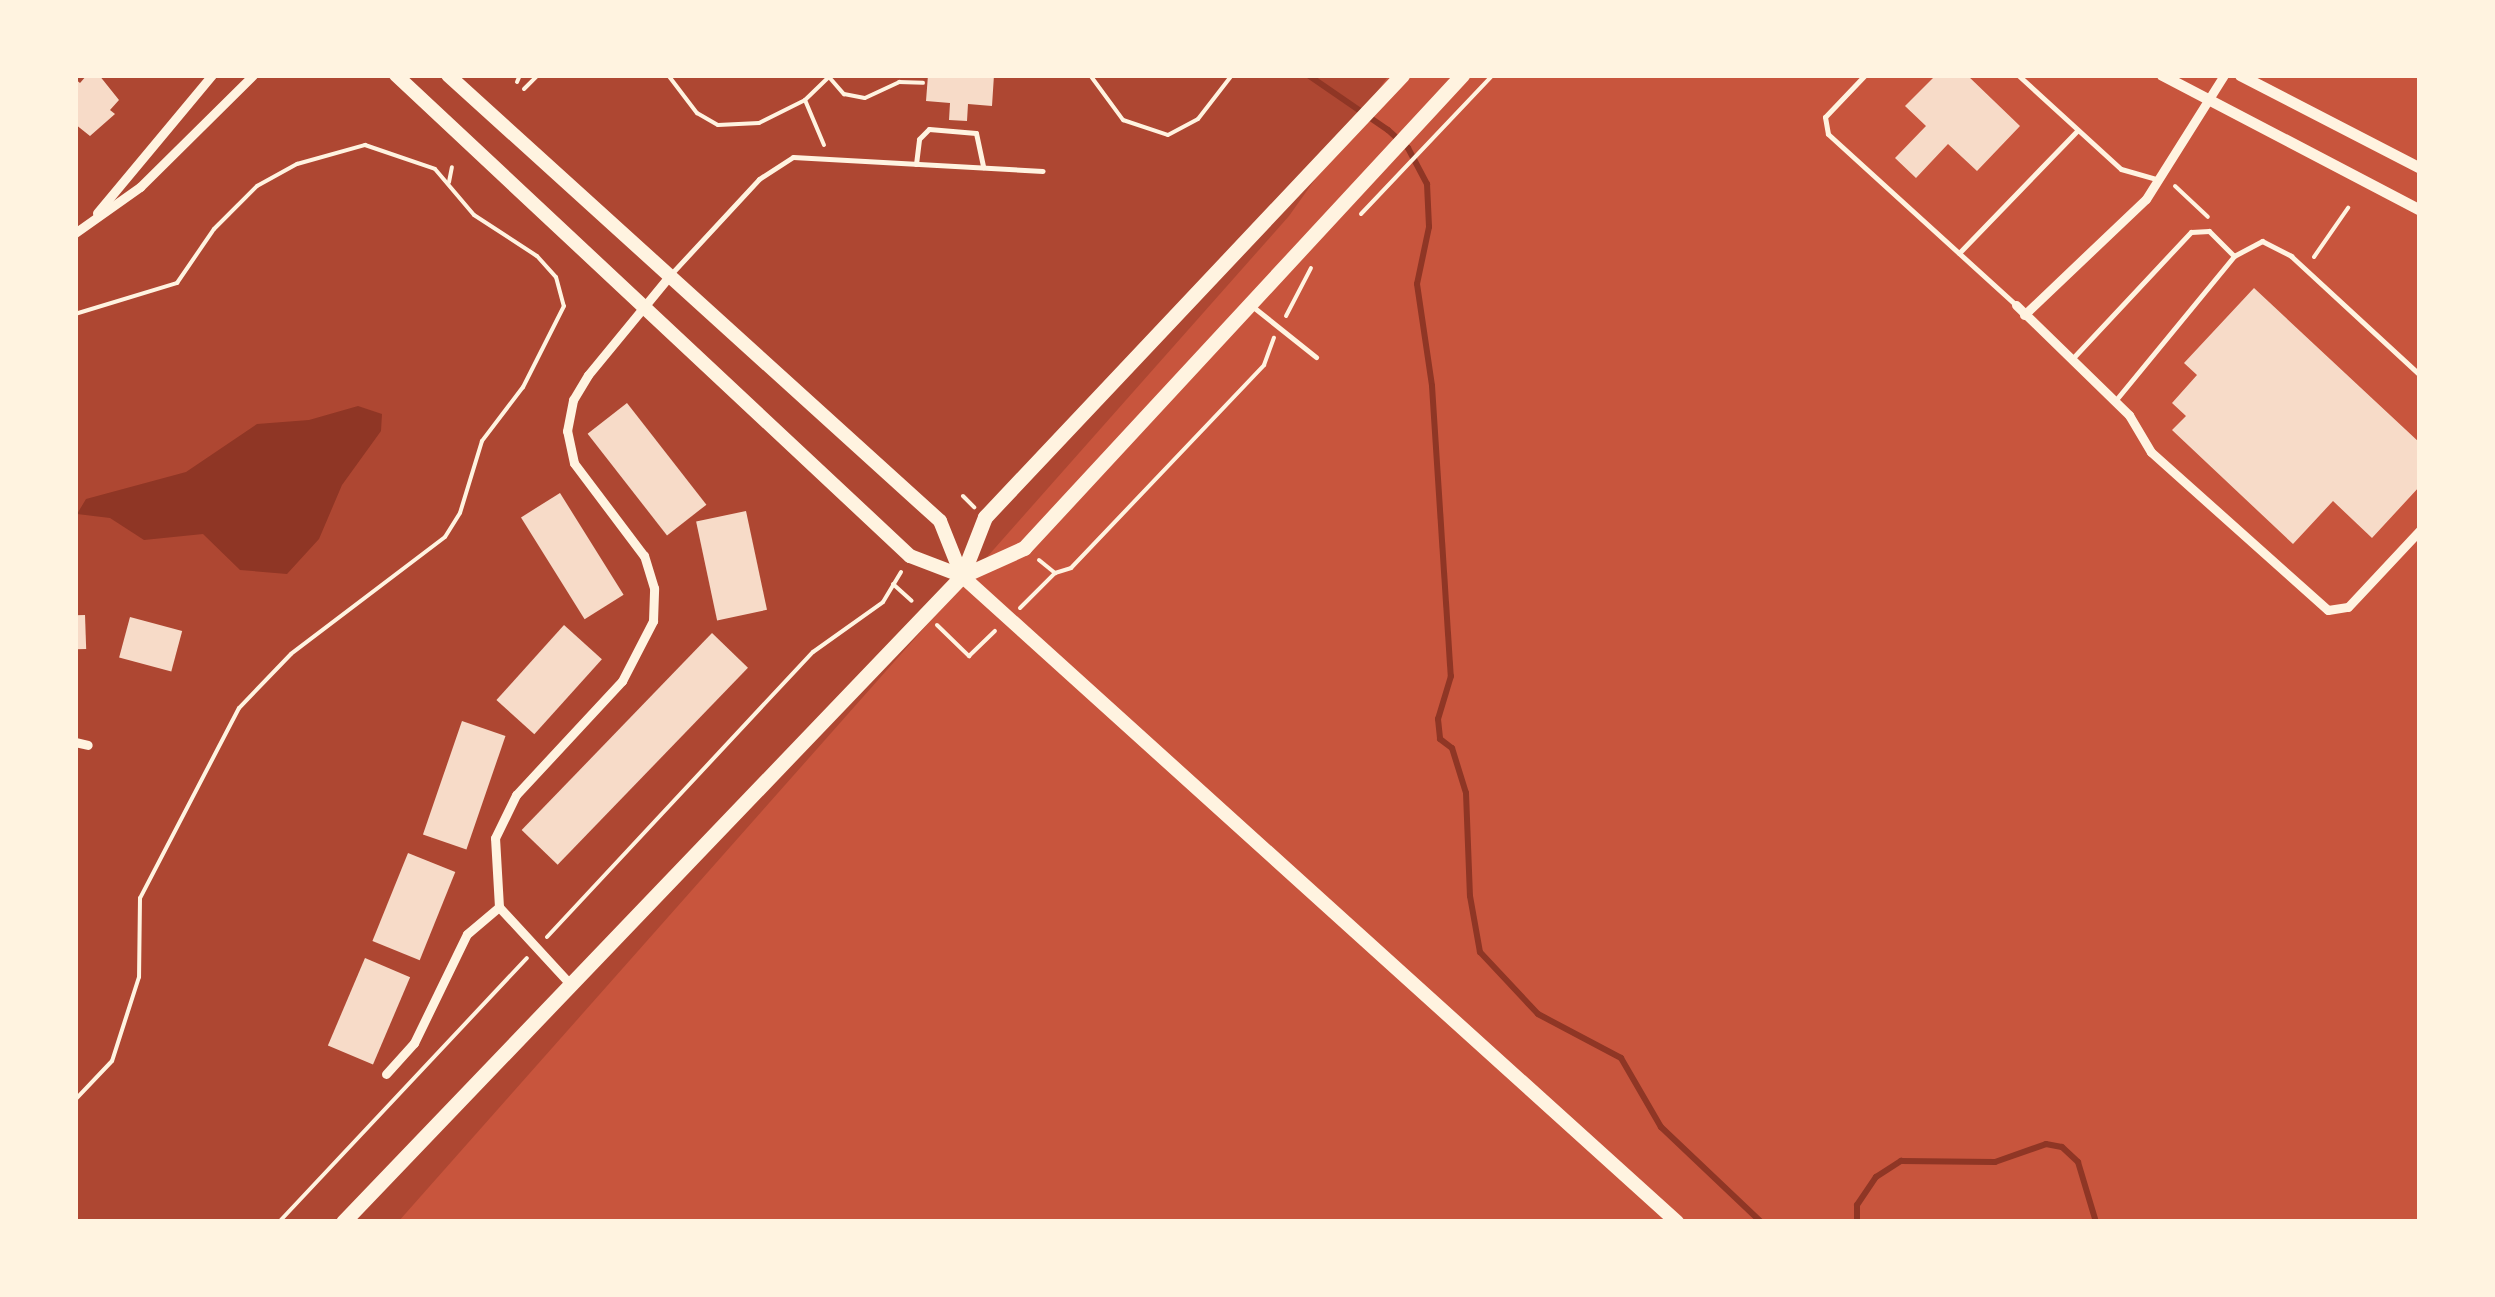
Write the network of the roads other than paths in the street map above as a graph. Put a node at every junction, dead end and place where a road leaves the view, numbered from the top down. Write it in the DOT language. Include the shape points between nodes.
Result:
graph roads {
  1 [pos="212,75"];
  2 [pos="253,75"];
  3 [pos="396,75"];
  4 [pos="448,75"];
  5 [pos="1402,75"];
  6 [pos="1462,75"];
  7 [pos="1866,75"];
  8 [pos="2018,75"];
  9 [pos="2162,75"];
  10 [pos="2224,75"];
  11 [pos="2240,75"];
  12 [pos="2208,103"];
  13 [pos="2077,131"];
  14 [pos="916,164"];
  15 [pos="983,168"];
  16 [pos="2420,168"];
  17 [pos="1042,171"];
  18 [pos="2162,180"];
  19 [pos="2420,210"];
  20 [pos="93,220"];
  21 [pos="75,233"];
  22 [pos="1958,253"];
  23 [pos="2234,256"];
  24 [pos="670,276"];
  25 [pos="1250,304"];
  26 [pos="2016,304"];
  27 [pos="643,308"];
  28 [pos="2024,316"];
  29 [pos="1316,357"];
  30 [pos="2072,359"];
  31 [pos="2420,375"];
  32 [pos="2115,401"];
  33 [pos="2420,530"];
  34 [pos="962,576"];
  35 [pos="75,742"];
  36 [pos="88,746"];
  37 [pos="499,907"];
  38 [pos="571,985"];
  39 [pos="386,1074"];
  40 [pos="344,1222"];
  41 [pos="1677,1222"];
  1 -- 20 [label="street"];
  2 -- 20 [label="street" via="140,187"];
  3 -- 27 [label="main road"];
  4 -- 24 [label="main road"];
  5 -- 34 [label="main road" via="985,517"];
  6 -- 25 [label="main road"];
  7 -- 22 [label="lane" via="1825,117 1828,134"];
  8 -- 13 [label="lane"];
  9 -- 12 [label="street"];
  10 -- 12 [label="street"];
  11 -- 16 [label="street"];
  12 -- 18 [label="street"];
  12 -- 19 [label="street"];
  13 -- 18 [label="lane" via="2121,169"];
  13 -- 22 [label="lane"];
  14 -- 15 [label="lane"];
  14 -- 15 [label="lane" via="919,139 929,129 976,134"];
  14 -- 24 [label="lane" via="794,157 774,167"];
  15 -- 17 [label="lane"];
  18 -- 28 [label="street"];
  20 -- 21 [label="street"];
  22 -- 26 [label="lane"];
  23 -- 30 [label="lane" via="2210,231 2191,232"];
  23 -- 31 [label="lane" via="2262,242 2291,256"];
  23 -- 32 [label="lane"];
  24 -- 27 [label="street"];
  24 -- 34 [label="main road" via="940,520"];
  25 -- 29 [label="lane"];
  25 -- 34 [label="main road" via="1024,548"];
  26 -- 28 [label="street"];
  27 -- 34 [label="main road" via="910,556"];
  27 -- 37 [label="street" via="573,400 568,431 574,463 644,556 654,588 653,621 622,681 508,808 495,838"];
  28 -- 30 [label="street"];
  30 -- 32 [label="street"];
  32 -- 33 [label="street" via="2151,452 2328,610 2348,607"];
  34 -- 38 [label="main road"];
  34 -- 41 [label="main road"];
  35 -- 36 [label="street"];
  37 -- 38 [label="street"];
  37 -- 39 [label="street" via="467,934 414,1044"];
  38 -- 40 [label="main road"];
}
